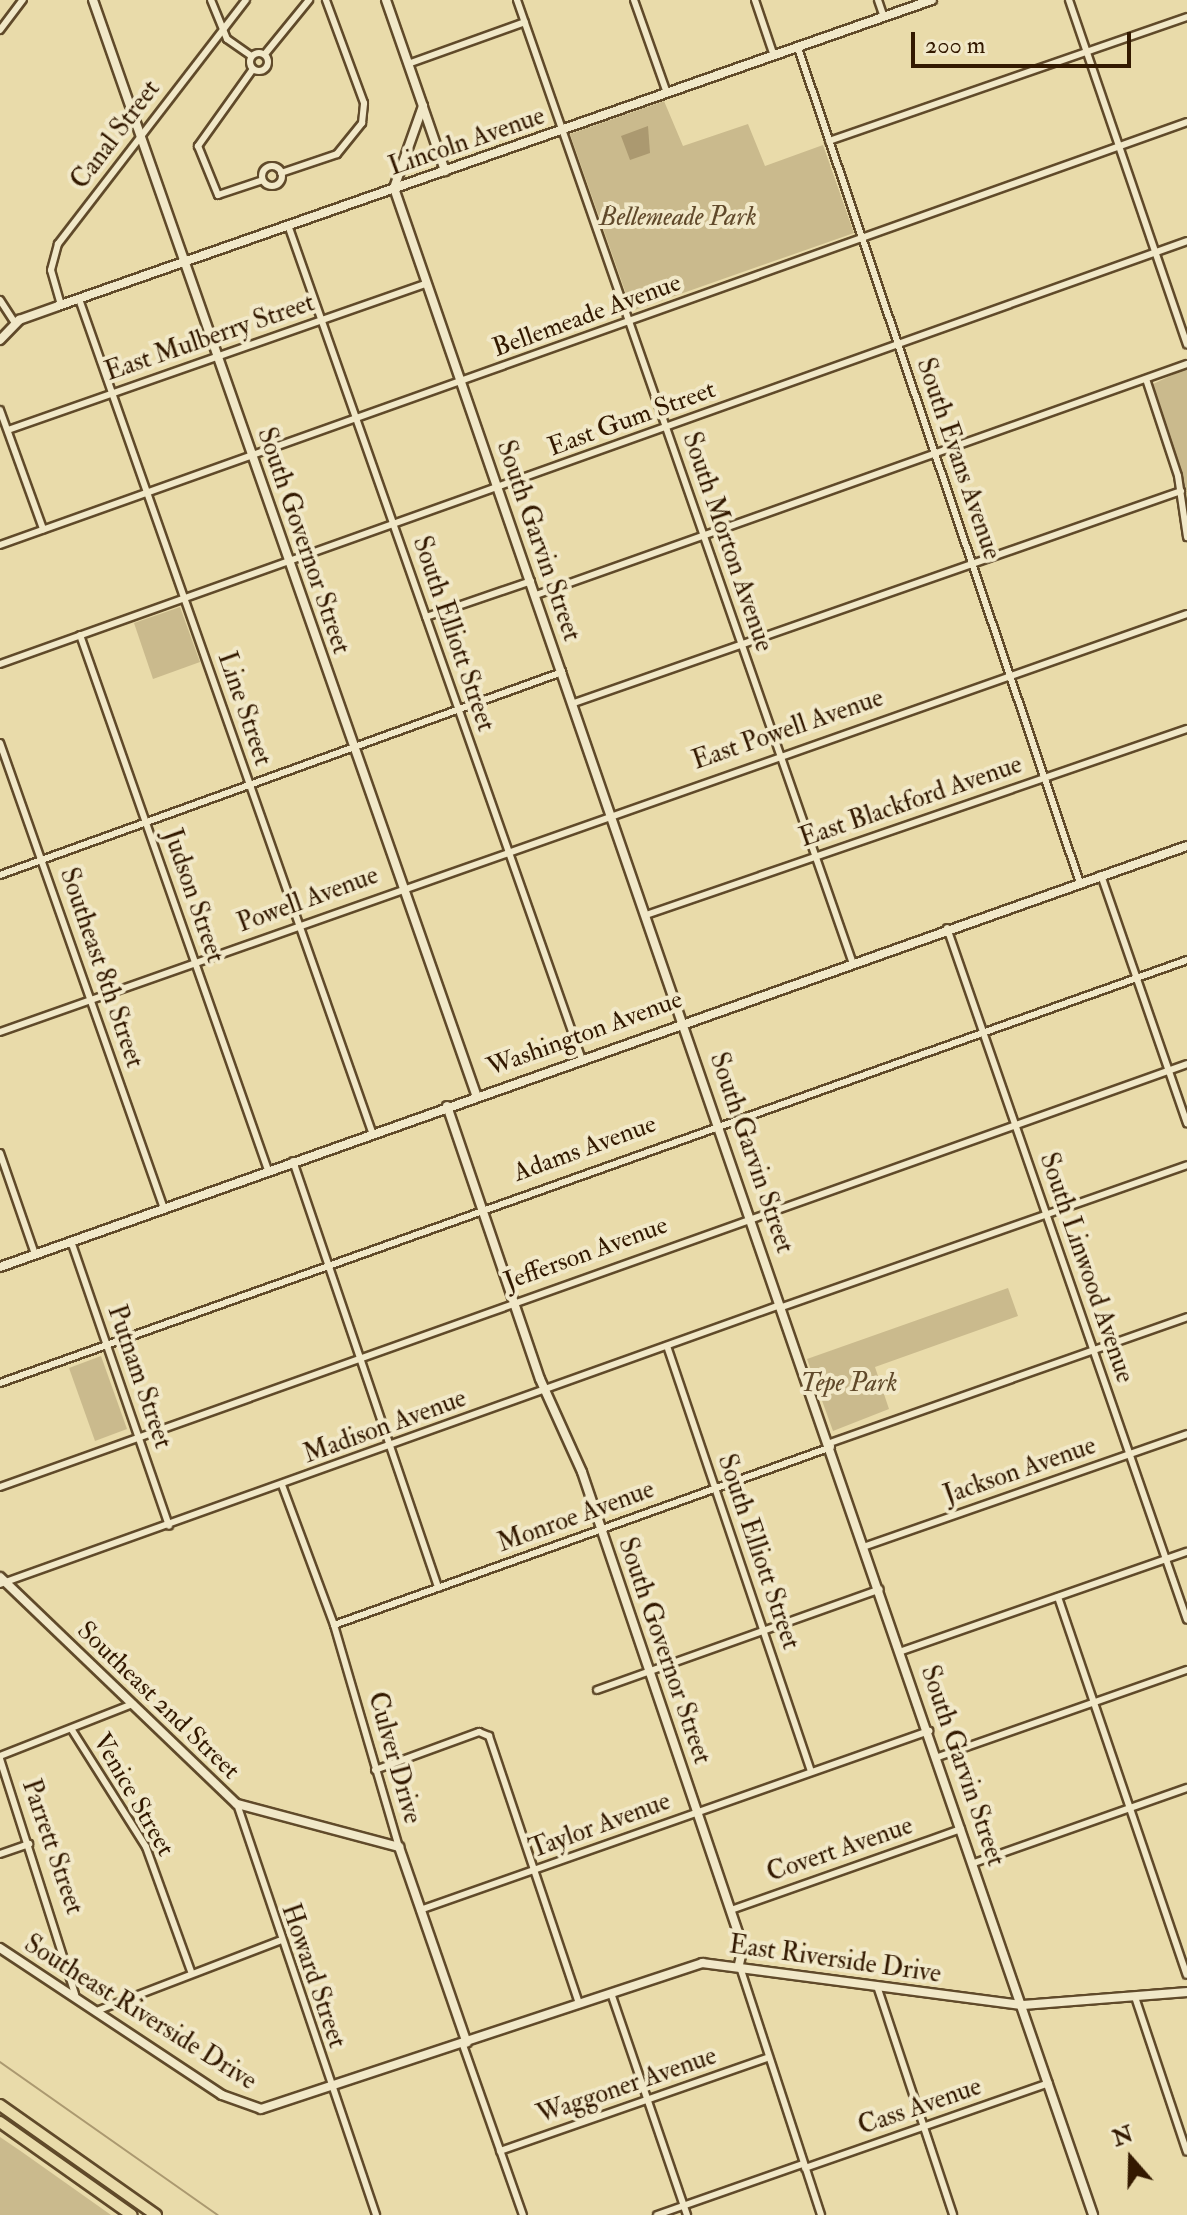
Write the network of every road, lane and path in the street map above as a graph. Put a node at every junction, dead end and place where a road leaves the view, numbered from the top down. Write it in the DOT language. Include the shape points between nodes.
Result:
graph roads {
  1 [pos="23,0"];
  2 [pos="93,0"];
  3 [pos="211,0"];
  4 [pos="246,0"];
  5 [pos="309,0"];
  6 [pos="326,0"];
  7 [pos="386,0"];
  8 [pos="517,0"];
  9 [pos="634,0"];
  10 [pos="755,0"];
  11 [pos="878,0"];
  12 [pos="932,0"];
  13 [pos="1069,0"];
  14 [pos="884,17"];
  15 [pos="1187,17"];
  16 [pos="525,22"];
  17 [pos="222,29"];
  18 [pos="0,30"];
  19 [pos="798,48"];
  20 [pos="1086,52"];
  21 [pos="265,54"];
  22 [pos="251,56"];
  23 [pos="774,56"];
  24 [pos="408,64"];
  25 [pos="253,69"];
  26 [pos="667,93"];
  27 [pos="423,106"];
  28 [pos="1187,122"];
  29 [pos="562,130"];
  30 [pos="140,137"];
  31 [pos="829,141"];
  32 [pos="1119,146"];
  33 [pos="445,171"];
  34 [pos="281,173"];
  35 [pos="263,180"];
  36 [pos="394,188"];
  37 [pos="288,225"];
  38 [pos="862,239"];
  39 [pos="1187,241"];
  40 [pos="1155,253"];
  41 [pos="184,262"];
  42 [pos="426,284"];
  43 [pos="79,299"];
  44 [pos="0,300"];
  45 [pos="61,305"];
  46 [pos="322,320"];
  47 [pos="15,323"];
  48 [pos="628,323"];
  49 [pos="0,340"];
  50 [pos="898,344"];
  51 [pos="1187,344"];
  52 [pos="217,357"];
  53 [pos="1187,364"];
  54 [pos="1146,379"];
  55 [pos="462,382"];
  56 [pos="112,394"];
  57 [pos="0,410"];
  58 [pos="356,419"];
  59 [pos="666,428"];
  60 [pos="8,430"];
  61 [pos="935,454"];
  62 [pos="252,456"];
  63 [pos="499,488"];
  64 [pos="1181,491"];
  65 [pos="148,492"];
  66 [pos="394,525"];
  67 [pos="43,529"];
  68 [pos="703,535"];
  69 [pos="1187,537"];
  70 [pos="0,545"];
  71 [pos="289,562"];
  72 [pos="972,564"];
  73 [pos="531,581"];
  74 [pos="536,595"];
  75 [pos="185,598"];
  76 [pos="1187,614"];
  77 [pos="426,617"];
  78 [pos="80,635"];
  79 [pos="741,645"];
  80 [pos="0,664"];
  81 [pos="562,672"];
  82 [pos="1009,675"];
  83 [pos="574,703"];
  84 [pos="459,710"];
  85 [pos="1187,729"];
  86 [pos="0,743"];
  87 [pos="355,748"];
  88 [pos="780,754"];
  89 [pos="0,762"];
  90 [pos="9,770"];
  91 [pos="1044,778"];
  92 [pos="250,785"];
  93 [pos="612,813"];
  94 [pos="146,822"];
  95 [pos="1187,846"];
  96 [pos="508,850"];
  97 [pos="816,857"];
  98 [pos="41,860"];
  99 [pos="0,875"];
  100 [pos="1101,875"];
  101 [pos="1080,883"];
  102 [pos="404,888"];
  103 [pos="649,914"];
  104 [pos="299,925"];
  105 [pos="947,928"];
  106 [pos="1187,960"];
  107 [pos="852,961"];
  108 [pos="195,962"];
  109 [pos="1136,978"];
  110 [pos="90,999"];
  111 [pos="684,1019"];
  112 [pos="982,1031"];
  113 [pos="0,1032"];
  114 [pos="581,1057"];
  115 [pos="1187,1064"];
  116 [pos="1169,1071"];
  117 [pos="476,1094"];
  118 [pos="447,1106"];
  119 [pos="719,1122"];
  120 [pos="1015,1124"];
  121 [pos="1187,1124"];
  122 [pos="372,1132"];
  123 [pos="0,1155"];
  124 [pos="293,1161"];
  125 [pos="1187,1165"];
  126 [pos="268,1170"];
  127 [pos="163,1207"];
  128 [pos="482,1208"];
  129 [pos="1045,1214"];
  130 [pos="750,1215"];
  131 [pos="71,1241"];
  132 [pos="35,1254"];
  133 [pos="328,1264"];
  134 [pos="0,1267"];
  135 [pos="514,1301"];
  136 [pos="782,1306"];
  137 [pos="1187,1317"];
  138 [pos="107,1344"];
  139 [pos="667,1346"];
  140 [pos="1093,1350"];
  141 [pos="359,1357"];
  142 [pos="0,1383"];
  143 [pos="548,1389"];
  144 [pos="1187,1434"];
  145 [pos="138,1437"];
  146 [pos="830,1445"];
  147 [pos="389,1447"];
  148 [pos="1129,1454"];
  149 [pos="282,1485"];
  150 [pos="0,1487"];
  151 [pos="715,1488"];
  152 [pos="169,1526"];
  153 [pos="601,1530"];
  154 [pos="866,1546"];
  155 [pos="1187,1552"];
  156 [pos="1166,1559"];
  157 [pos="2,1581"];
  158 [pos="438,1588"];
  159 [pos="880,1588"];
  160 [pos="1058,1597"];
  161 [pos="1187,1620"];
  162 [pos="334,1625"];
  163 [pos="764,1630"];
  164 [pos="902,1651"];
  165 [pos="1187,1670"];
  166 [pos="649,1672"];
  167 [pos="597,1690"];
  168 [pos="1094,1703"];
  169 [pos="133,1704"];
  170 [pos="72,1730"];
  171 [pos="929,1731"];
  172 [pos="0,1757"];
  173 [pos="938,1757"];
  174 [pos="375,1770"];
  175 [pos="811,1771"];
  176 [pos="1187,1788"];
  177 [pos="237,1804"];
  178 [pos="1130,1808"];
  179 [pos="698,1813"];
  180 [pos="962,1828"];
  181 [pos="29,1844"];
  182 [pos="399,1847"];
  183 [pos="0,1854"];
  184 [pos="974,1863"];
  185 [pos="534,1871"];
  186 [pos="420,1910"];
  187 [pos="731,1910"];
  188 [pos="279,1941"];
  189 [pos="0,1948"];
  190 [pos="739,1964"];
  191 [pos="191,1971"];
  192 [pos="1187,1975"];
  193 [pos="877,1986"];
  194 [pos="1187,1992"];
  195 [pos="611,1993"];
  196 [pos="75,1994"];
  197 [pos="1135,1997"];
  198 [pos="579,2004"];
  199 [pos="1023,2005"];
  200 [pos="99,2010"];
  201 [pos="465,2044"];
  202 [pos="767,2058"];
  203 [pos="1049,2083"];
  204 [pos="332,2091"];
  205 [pos="647,2100"];
  206 [pos="0,2105"];
  207 [pos="261,2109"];
  208 [pos="0,2122"];
  209 [pos="922,2127"];
  210 [pos="500,2151"];
  211 [pos="1187,2152"];
  212 [pos="804,2166"];
  213 [pos="683,2206"];
  214 [pos="132,2215"];
  215 [pos="156,2215"];
  216 [pos="376,2215"];
  217 [pos="523,2215"];
  218 [pos="657,2215"];
  219 [pos="687,2215"];
  220 [pos="821,2215"];
  221 [pos="953,2215"];
  222 [pos="1093,2215"];
  1 -- 18 [label="street"];
  2 -- 30 [label="street, South Governor Street"];
  3 -- 17 [label="street"];
  4 -- 17 [label="street, Canal Street"];
  5 -- 21 [label="street"];
  6 -- 34 [label="street" via="364,103 362,123 337,154"];
  7 -- 24 [label="street"];
  8 -- 16 [label="street, South Morton Avenue"];
  9 -- 26 [label="street"];
  10 -- 23 [label="street"];
  11 -- 14 [label="street"];
  12 -- 14 [label="street, Lincoln Avenue"];
  13 -- 20 [label="street"];
  14 -- 19 [label="street, Lincoln Avenue"];
  15 -- 20 [label="street"];
  16 -- 24 [label="street"];
  16 -- 29 [label="street, South Morton Avenue"];
  17 -- 22 [label="street"];
  17 -- 30 [label="street, Canal Street"];
  19 -- 23 [label="street, Lincoln Avenue"];
  19 -- 31 [label="street, South Evans Avenue"];
  20 -- 31 [label="street"];
  20 -- 32 [label="street"];
  21 -- 22 [label="street"];
  21 -- 25 [label="street" via="267,67"];
  22 -- 25 [label="street"];
  23 -- 26 [label="street, Lincoln Avenue"];
  24 -- 27 [label="street"];
  25 -- 35 [label="street" via="198,146 218,195"];
  26 -- 29 [label="street, Lincoln Avenue"];
  27 -- 33 [label="street"];
  27 -- 36 [label="street"];
  28 -- 32 [label="street, Bellemeade Avenue"];
  29 -- 33 [label="street, Lincoln Avenue"];
  29 -- 48 [label="street, South Morton Avenue"];
  30 -- 41 [label="street, South Governor Street"];
  30 -- 45 [label="street, Canal Street" via="58,244 51,270"];
  31 -- 38 [label="street, South Evans Avenue"];
  32 -- 38 [label="street, Bellemeade Avenue"];
  32 -- 40 [label="street"];
  33 -- 36 [label="street, Lincoln Avenue"];
  34 -- 35 [label="street" via="275,186"];
  34 -- 35 [label="street" via="268,167"];
  36 -- 37 [label="street, Lincoln Avenue"];
  36 -- 42 [label="street, South Garvin Street"];
  37 -- 41 [label="street, Lincoln Avenue"];
  37 -- 46 [label="street, South Elliott Street"];
  38 -- 48 [label="street, Bellemeade Avenue"];
  38 -- 50 [label="street, South Evans Avenue"];
  39 -- 40 [label="street, East Gum Street"];
  40 -- 50 [label="street, East Gum Street"];
  40 -- 51 [label="street"];
  41 -- 43 [label="street, Lincoln Avenue"];
  41 -- 52 [label="street, South Governor Street"];
  42 -- 46 [label="street, East Mulberry Street"];
  42 -- 55 [label="street, South Garvin Street"];
  43 -- 45 [label="street, Lincoln Avenue"];
  43 -- 56 [label="street, Line Street"];
  44 -- 47 [label="street"];
  45 -- 47 [label="street, Lincoln Avenue"];
  46 -- 52 [label="street, East Mulberry Street"];
  46 -- 58 [label="street, South Elliott Street"];
  47 -- 49 [label="street"];
  48 -- 55 [label="street, Bellemeade Avenue"];
  48 -- 59 [label="street, South Morton Avenue"];
  50 -- 59 [label="street, East Gum Street"];
  50 -- 61 [label="street, South Evans Avenue"];
  52 -- 56 [label="street, East Mulberry Street"];
  52 -- 62 [label="street, South Governor Street"];
  53 -- 54 [label="street"];
  54 -- 61 [label="street"];
  54 -- 64 [label="street"];
  55 -- 58 [label="street, Bellemeade Avenue"];
  55 -- 63 [label="street, South Garvin Street"];
  56 -- 60 [label="street, East Mulberry Street"];
  56 -- 65 [label="street, Line Street"];
  57 -- 60 [label="street"];
  58 -- 62 [label="street, Bellemeade Avenue"];
  58 -- 66 [label="street, South Elliott Street"];
  59 -- 63 [label="street, East Gum Street"];
  59 -- 68 [label="street, South Morton Avenue"];
  60 -- 67 [label="street"];
  61 -- 68 [label="street"];
  61 -- 72 [label="street, South Evans Avenue"];
  62 -- 65 [label="street, Bellemeade Avenue"];
  62 -- 71 [label="street, South Governor Street"];
  63 -- 66 [label="street, East Gum Street"];
  63 -- 73 [label="street, South Garvin Street"];
  64 -- 69 [label="street"];
  64 -- 72 [label="street"];
  65 -- 67 [label="street, Bellemeade Avenue"];
  65 -- 75 [label="street, Line Street"];
  66 -- 71 [label="street, East Gum Street"];
  66 -- 77 [label="street, South Elliott Street"];
  67 -- 70 [label="street, Bellemeade Avenue"];
  68 -- 74 [label="street"];
  68 -- 79 [label="street, South Morton Avenue"];
  71 -- 75 [label="street, East Gum Street"];
  71 -- 87 [label="street, South Governor Street"];
  72 -- 79 [label="street"];
  72 -- 82 [label="street, South Evans Avenue"];
  73 -- 74 [label="street, South Garvin Street"];
  73 -- 77 [label="street"];
  74 -- 81 [label="street, South Garvin Street"];
  75 -- 78 [label="street, East Gum Street"];
  75 -- 92 [label="street, Line Street"];
  76 -- 82 [label="street, East Powell Avenue"];
  77 -- 84 [label="street, South Elliott Street"];
  78 -- 80 [label="street, East Gum Street"];
  78 -- 94 [label="street, Judson Street"];
  79 -- 83 [label="street"];
  79 -- 88 [label="street, South Morton Avenue"];
  81 -- 83 [label="street, South Garvin Street"];
  81 -- 84 [label="street"];
  82 -- 88 [label="street, East Powell Avenue"];
  82 -- 91 [label="street, South Evans Avenue"];
  83 -- 93 [label="street, South Garvin Street"];
  84 -- 87 [label="street"];
  84 -- 96 [label="street, South Elliott Street"];
  85 -- 91 [label="street, East Blackford Avenue"];
  86 -- 90 [label="street, Southeast 8th Street"];
  87 -- 92 [label="street"];
  87 -- 102 [label="street, South Governor Street"];
  88 -- 93 [label="street, East Powell Avenue"];
  88 -- 97 [label="street, South Morton Avenue"];
  89 -- 90 [label="street"];
  90 -- 98 [label="street, Southeast 8th Street"];
  91 -- 97 [label="street, East Blackford Avenue"];
  91 -- 101 [label="street, South Evans Avenue"];
  92 -- 94 [label="street"];
  92 -- 104 [label="street, Line Street"];
  93 -- 96 [label="street, East Powell Avenue"];
  93 -- 103 [label="street, South Garvin Street"];
  94 -- 98 [label="street"];
  94 -- 108 [label="street, Judson Street"];
  95 -- 100 [label="street, Washington Avenue"];
  96 -- 102 [label="street, East Powell Avenue"];
  96 -- 114 [label="street, South Elliott Street"];
  97 -- 103 [label="street, East Blackford Avenue"];
  97 -- 107 [label="street, South Morton Avenue"];
  98 -- 99 [label="street"];
  98 -- 110 [label="street, Southeast 8th Street"];
  100 -- 101 [label="street, Washington Avenue"];
  100 -- 109 [label="street"];
  101 -- 105 [label="street, Washington Avenue"];
  102 -- 104 [label="street, Powell Avenue"];
  102 -- 117 [label="street, South Governor Street"];
  103 -- 111 [label="street, South Garvin Street"];
  104 -- 108 [label="street, Powell Avenue"];
  104 -- 122 [label="street, Line Street"];
  105 -- 107 [label="street, Washington Avenue"];
  105 -- 112 [label="street, South Linwood Avenue"];
  106 -- 109 [label="street, Adams Avenue"];
  107 -- 111 [label="street, Washington Avenue"];
  108 -- 110 [label="street, Powell Avenue"];
  108 -- 126 [label="street, Judson Street"];
  109 -- 112 [label="street, Adams Avenue"];
  109 -- 116 [label="street"];
  110 -- 113 [label="street, Powell Avenue"];
  110 -- 127 [label="street, Southeast 8th Street"];
  111 -- 114 [label="street, Washington Avenue"];
  111 -- 119 [label="street, South Garvin Street"];
  112 -- 119 [label="street, Adams Avenue"];
  112 -- 120 [label="street, South Linwood Avenue"];
  114 -- 117 [label="street, Washington Avenue"];
  115 -- 116 [label="street, Jefferson Avenue"];
  116 -- 120 [label="street, Jefferson Avenue"];
  116 -- 121 [label="street"];
  117 -- 118 [label="street, Washington Avenue"];
  118 -- 122 [label="street, Washington Avenue"];
  118 -- 128 [label="street, South Governor Street"];
  119 -- 128 [label="street, Adams Avenue"];
  119 -- 130 [label="street, South Garvin Street"];
  120 -- 129 [label="street, South Linwood Avenue"];
  120 -- 130 [label="street, Jefferson Avenue"];
  122 -- 124 [label="street, Washington Avenue"];
  123 -- 132 [label="street"];
  124 -- 126 [label="street, Washington Avenue"];
  124 -- 133 [label="street"];
  125 -- 129 [label="street, Madison Avenue"];
  126 -- 127 [label="street, Washington Avenue"];
  127 -- 131 [label="street, Washington Avenue"];
  128 -- 133 [label="street, Adams Avenue"];
  128 -- 135 [label="street, South Governor Street"];
  129 -- 136 [label="street, Madison Avenue"];
  129 -- 140 [label="street, South Linwood Avenue"];
  130 -- 135 [label="street, Jefferson Avenue"];
  130 -- 136 [label="street, South Garvin Street"];
  131 -- 132 [label="street, Washington Avenue"];
  131 -- 138 [label="street, Putnam Street"];
  132 -- 134 [label="street, Washington Avenue"];
  133 -- 138 [label="street, Adams Avenue"];
  133 -- 141 [label="street"];
  135 -- 141 [label="street, Jefferson Avenue"];
  135 -- 143 [label="street, South Governor Street"];
  136 -- 139 [label="street, Madison Avenue"];
  136 -- 146 [label="street, South Garvin Street"];
  137 -- 140 [label="street, Monroe Avenue"];
  138 -- 142 [label="street, Adams Avenue"];
  138 -- 145 [label="street, Putnam Street"];
  139 -- 143 [label="street, Madison Avenue"];
  139 -- 151 [label="street, South Elliott Street"];
  140 -- 146 [label="street, Monroe Avenue"];
  140 -- 148 [label="street, South Linwood Avenue"];
  141 -- 145 [label="street, Jefferson Avenue"];
  141 -- 147 [label="street"];
  143 -- 147 [label="street, Madison Avenue"];
  143 -- 153 [label="street, South Governor Street"];
  144 -- 148 [label="street, Jackson Avenue"];
  145 -- 150 [label="street, Jefferson Avenue"];
  145 -- 152 [label="street, Putnam Street"];
  146 -- 151 [label="street, Monroe Avenue"];
  146 -- 154 [label="street, South Garvin Street"];
  147 -- 149 [label="street, Madison Avenue"];
  147 -- 158 [label="street"];
  148 -- 154 [label="street, Jackson Avenue"];
  148 -- 156 [label="street, South Linwood Avenue"];
  149 -- 152 [label="street, Madison Avenue"];
  149 -- 162 [label="street, Culver Drive"];
  151 -- 153 [label="street, Monroe Avenue"];
  151 -- 163 [label="street, South Elliott Street"];
  152 -- 157 [label="street, Madison Avenue"];
  153 -- 158 [label="street, Monroe Avenue"];
  153 -- 166 [label="street, South Governor Street"];
  154 -- 159 [label="street, South Garvin Street"];
  155 -- 156 [label="street"];
  156 -- 160 [label="street"];
  156 -- 161 [label="street, South Linwood Avenue"];
  157 -- 169 [label="street, Southeast 2nd Street"];
  158 -- 162 [label="street, Monroe Avenue"];
  159 -- 163 [label="street"];
  159 -- 164 [label="street, South Garvin Street"];
  160 -- 164 [label="street"];
  160 -- 168 [label="street"];
  162 -- 174 [label="street, Culver Drive"];
  163 -- 166 [label="street"];
  163 -- 175 [label="street, South Elliott Street"];
  164 -- 171 [label="street, South Garvin Street"];
  165 -- 168 [label="street"];
  166 -- 167 [label="street"];
  166 -- 179 [label="street, South Governor Street"];
  168 -- 173 [label="street"];
  168 -- 178 [label="street"];
  169 -- 170 [label="street"];
  169 -- 177 [label="street, Southeast 2nd Street"];
  170 -- 172 [label="street"];
  170 -- 191 [label="street, Venice Street" via="146,1847"];
  171 -- 173 [label="street, South Garvin Street"];
  171 -- 175 [label="street, Taylor Avenue"];
  172 -- 181 [label="street, Parrett Street"];
  173 -- 180 [label="street, South Garvin Street"];
  174 -- 182 [label="street, Culver Drive"];
  174 -- 185 [label="street" via="476,1733 489,1736"];
  175 -- 179 [label="street, Taylor Avenue"];
  176 -- 178 [label="street"];
  177 -- 182 [label="street, Southeast 2nd Street"];
  177 -- 188 [label="street, Howard Street"];
  178 -- 184 [label="street"];
  178 -- 192 [label="street"];
  179 -- 185 [label="street, Taylor Avenue"];
  179 -- 187 [label="street, South Governor Street"];
  180 -- 184 [label="street, South Garvin Street"];
  180 -- 187 [label="street, Covert Avenue"];
  181 -- 183 [label="street"];
  181 -- 196 [label="street, Parrett Street"];
  182 -- 186 [label="street, Culver Drive"];
  184 -- 199 [label="street, South Garvin Street"];
  185 -- 186 [label="street, Taylor Avenue"];
  185 -- 198 [label="street"];
  186 -- 201 [label="street, Culver Drive"];
  187 -- 190 [label="street, South Governor Street" via="743,1947"];
  188 -- 191 [label="street"];
  188 -- 204 [label="street, Howard Street"];
  189 -- 196 [label="street, Southeast Riverside Drive"];
  190 -- 193 [label="street, East Riverside Drive"];
  190 -- 195 [label="street, East Riverside Drive" via="702,1963"];
  190 -- 202 [label="street, South Governor Street"];
  191 -- 200 [label="street"];
  193 -- 199 [label="street, East Riverside Drive"];
  193 -- 209 [label="street"];
  194 -- 197 [label="street, East Riverside Drive"];
  195 -- 198 [label="street, East Riverside Drive"];
  195 -- 205 [label="street"];
  196 -- 200 [label="street, Southeast Riverside Drive"];
  197 -- 199 [label="street, East Riverside Drive"];
  197 -- 211 [label="street"];
  198 -- 201 [label="street, East Riverside Drive"];
  199 -- 203 [label="street, South Garvin Street"];
  200 -- 207 [label="street, Southeast Riverside Drive" via="222,2095"];
  201 -- 204 [label="street, East Riverside Drive"];
  201 -- 210 [label="street, Culver Drive"];
  202 -- 205 [label="street, Waggoner Avenue"];
  202 -- 212 [label="street, South Governor Street"];
  203 -- 209 [label="street, Cass Avenue"];
  203 -- 222 [label="street, South Garvin Street"];
  204 -- 207 [label="street, East Riverside Drive"];
  204 -- 216 [label="street, Howard Street"];
  205 -- 210 [label="street, Waggoner Avenue"];
  205 -- 213 [label="street"];
  206 -- 215 [label="highway"];
  208 -- 214 [label="highway"];
  209 -- 212 [label="street, Cass Avenue"];
  209 -- 221 [label="street"];
  210 -- 217 [label="street, Culver Drive"];
  212 -- 213 [label="street, Cass Avenue"];
  212 -- 220 [label="street, South Governor Street"];
  213 -- 218 [label="street, Cass Avenue"];
  213 -- 219 [label="street"];
}
